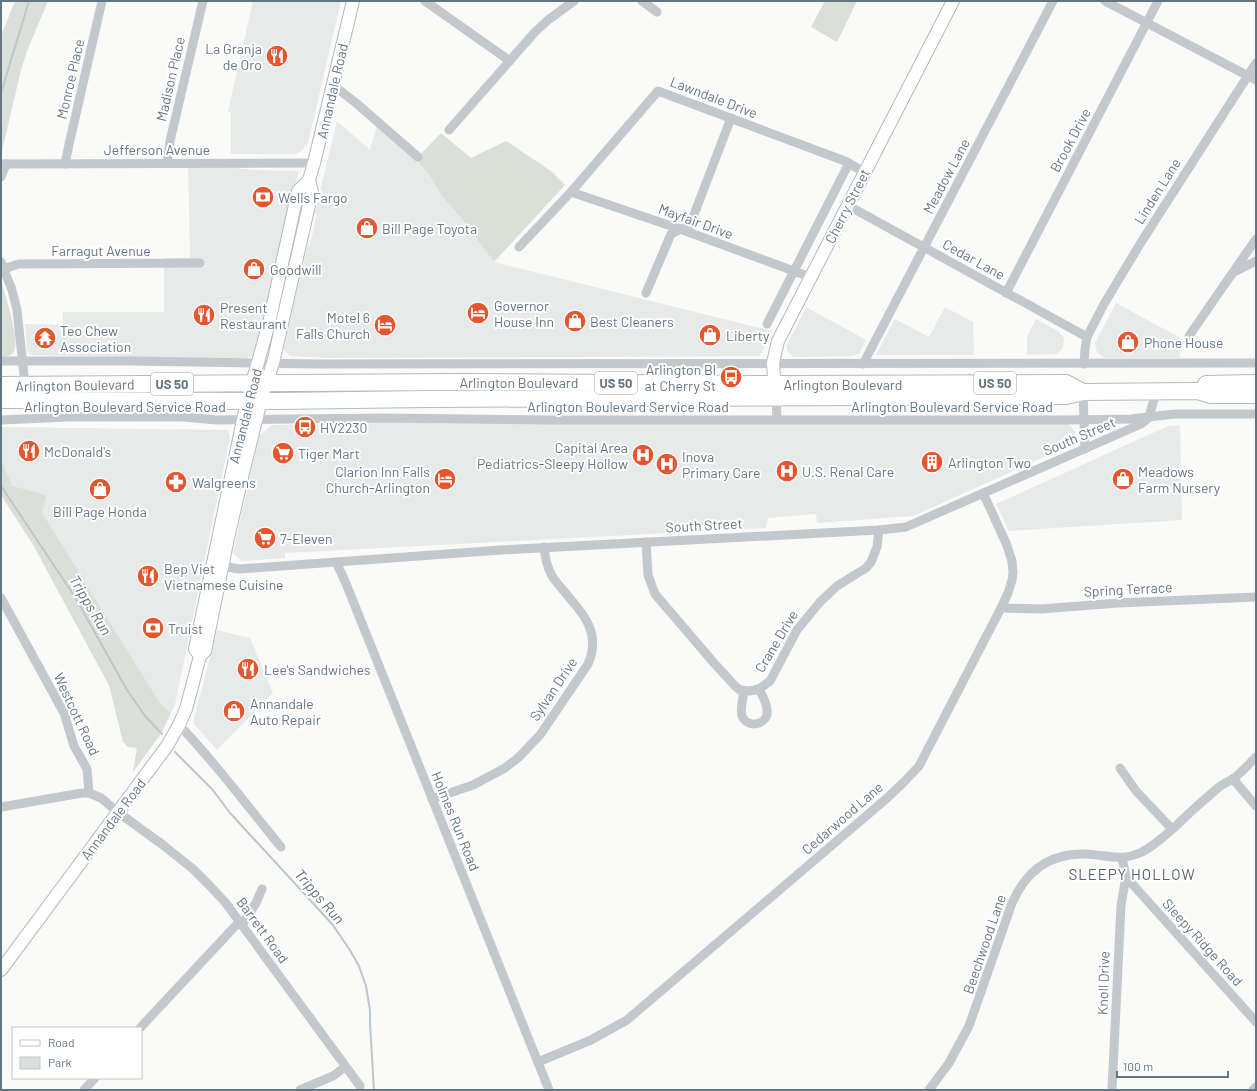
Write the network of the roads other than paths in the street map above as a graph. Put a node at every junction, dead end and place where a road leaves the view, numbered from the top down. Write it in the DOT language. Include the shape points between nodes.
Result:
graph roads {
  1 [pos="102,1"];
  2 [pos="203,1"];
  3 [pos="353,1"];
  4 [pos="425,1"];
  5 [pos="574,1"];
  6 [pos="642,1"];
  7 [pos="953,1"];
  8 [pos="1053,1"];
  9 [pos="1105,1"];
  10 [pos="1158,1"];
  11 [pos="562,5"];
  12 [pos="657,12"];
  13 [pos="1147,23"];
  14 [pos="510,61"];
  15 [pos="1256,62"];
  16 [pos="1247,75"];
  17 [pos="1256,80"];
  18 [pos="333,85"];
  19 [pos="731,118"];
  20 [pos="449,130"];
  21 [pos="418,158"];
  22 [pos="167,163"];
  23 [pos="314,163"];
  24 [pos="848,163"];
  25 [pos="4,164"];
  26 [pos="65,164"];
  27 [pos="864,172"];
  28 [pos="1,177"];
  29 [pos="309,180"];
  30 [pos="571,192"];
  31 [pos="847,205"];
  32 [pos="680,230"];
  33 [pos="1256,239"];
  34 [pos="519,247"];
  35 [pos="925,248"];
  36 [pos="1256,262"];
  37 [pos="200,264"];
  38 [pos="2,266"];
  39 [pos="794,271"];
  40 [pos="1234,272"];
  41 [pos="810,277"];
  42 [pos="646,293"];
  43 [pos="1006,293"];
  44 [pos="767,324"];
  45 [pos="1189,336"];
  46 [pos="1087,337"];
  47 [pos="1,361"];
  48 [pos="23,361"];
  49 [pos="258,363"];
  50 [pos="273,363"];
  51 [pos="773,363"];
  52 [pos="1256,363"];
  53 [pos="522,364"];
  54 [pos="863,364"];
  55 [pos="1084,364"];
  56 [pos="524,382"];
  57 [pos="259,383"];
  58 [pos="1256,383"];
  59 [pos="1,385"];
  60 [pos="775,391"];
  61 [pos="1198,391"];
  62 [pos="1083,392"];
  63 [pos="1156,392"];
  64 [pos="1256,395"];
  65 [pos="429,399"];
  66 [pos="5,400"];
  67 [pos="255,400"];
  68 [pos="27,404"];
  69 [pos="1256,414"];
  70 [pos="1149,417"];
  71 [pos="429,419"];
  72 [pos="777,419"];
  73 [pos="1084,419"];
  74 [pos="1,420"];
  75 [pos="243,420"];
  76 [pos="256,420"];
  77 [pos="1085,449"];
  78 [pos="983,493"];
  79 [pos="879,530"];
  80 [pos="646,542"];
  81 [pos="544,547"];
  82 [pos="336,562"];
  83 [pos="217,565"];
  84 [pos="1256,597"];
  85 [pos="1,598"];
  86 [pos="1001,608"];
  87 [pos="759,689"];
  88 [pos="744,691"];
  89 [pos="179,725"];
  90 [pos="1256,757"];
  91 [pos="1120,768"];
  92 [pos="1233,779"];
  93 [pos="89,793"];
  94 [pos="432,799"];
  95 [pos="1256,806"];
  96 [pos="1,807"];
  97 [pos="118,813"];
  98 [pos="1172,829"];
  99 [pos="281,847"];
  100 [pos="1122,858"];
  101 [pos="1126,877"];
  102 [pos="262,889"];
  103 [pos="240,924"];
  104 [pos="1,970"];
  105 [pos="1256,1022"];
  106 [pos="141,1027"];
  107 [pos="538,1062"];
  108 [pos="345,1067"];
  109 [pos="94,1079"];
  110 [pos="360,1086"];
  111 [pos="1256,1087"];
  112 [pos="84,1090"];
  113 [pos="300,1090"];
  114 [pos="549,1090"];
  115 [pos="929,1090"];
  116 [pos="1112,1090"];
  117 [pos="1253,1090"];
  1 -- 26 [label="street, Monroe Place"];
  2 -- 22 [label="street, Madison Place"];
  3 -- 18 [label="main road, Annandale Road"];
  4 -- 14 [label="street"];
  5 -- 11 [label="street"];
  6 -- 12 [label="street"];
  7 -- 27 [label="main road, Cherry Street"];
  8 -- 35 [label="street, Meadow Lane"];
  9 -- 13 [label="street"];
  10 -- 13 [label="street, Brook Drive"];
  11 -- 14 [label="street"];
  13 -- 16 [label="street"];
  13 -- 43 [label="street, Brook Drive"];
  14 -- 20 [label="street"];
  15 -- 16 [label="street, Linden Lane"];
  16 -- 17 [label="street"];
  16 -- 46 [label="street, Linden Lane" via="1140,244"];
  18 -- 21 [label="street"];
  18 -- 23 [label="main road, Annandale Road"];
  19 -- 24 [label="street, Lawndale Drive"];
  19 -- 30 [label="street, Lawndale Drive" via="658,91"];
  19 -- 32 [label="street" via="690,225"];
  22 -- 23 [label="street, Jefferson Avenue"];
  22 -- 26 [label="street, Jefferson Avenue"];
  23 -- 29 [label="main road, Annandale Road"];
  24 -- 27 [label="street, Lawndale Drive"];
  24 -- 39 [label="street, Cherry Street"];
  25 -- 26 [label="street, Jefferson Avenue"];
  25 -- 28 [label="street"];
  27 -- 31 [label="main road, Cherry Street"];
  29 -- 49 [label="main road, Annandale Road" via="298,191"];
  29 -- 50 [label="main road, Annandale Road" via="312,192"];
  30 -- 32 [label="street, Mayfair Drive"];
  30 -- 34 [label="street, Lawndale Drive"];
  31 -- 35 [label="street, Cedar Lane"];
  31 -- 41 [label="main road, Cherry Street"];
  32 -- 39 [label="street, Mayfair Drive"];
  32 -- 42 [label="street" via="671,234"];
  33 -- 40 [label="street"];
  35 -- 43 [label="street, Cedar Lane"];
  35 -- 54 [label="street, Meadow Lane"];
  36 -- 40 [label="street"];
  37 -- 38 [label="street, Farragut Avenue"];
  38 -- 48 [label="street" via="17,310"];
  39 -- 41 [label="street, Mayfair Drive"];
  39 -- 44 [label="street, Cherry Street"];
  40 -- 45 [label="street"];
  41 -- 51 [label="main road, Cherry Street" via="778,341"];
  43 -- 46 [label="street, Cedar Lane"];
  46 -- 55 [label="street, Linden Lane"];
  47 -- 48 [label="street"];
  48 -- 49 [label="street"];
  48 -- 68 [label="street"];
  49 -- 50 [label="street"];
  49 -- 57 [label="main road, Annandale Road"];
  50 -- 53 [label="street"];
  50 -- 57 [label="main road, Annandale Road"];
  51 -- 53 [label="street"];
  51 -- 54 [label="street"];
  51 -- 60 [label="main road, Cherry Street"];
  52 -- 55 [label="street"];
  53 -- 56 [label="street"];
  54 -- 55 [label="street"];
  56 -- 57 [label="highway, Arlington Boulevard / US 50"];
  56 -- 60 [label="highway, Arlington Boulevard / US 50"];
  57 -- 67 [label="main road, Annandale Road"];
  57 -- 68 [label="highway, Arlington Boulevard / US 50" via="44,385 36,389"];
  58 -- 61 [label="highway, Arlington Boulevard / US 50" via="1205,384"];
  59 -- 68 [label="highway, Arlington Boulevard / US 50"];
  60 -- 62 [label="highway, Arlington Boulevard / US 50" via="1066,383"];
  60 -- 65 [label="highway, Arlington Boulevard / US 50"];
  60 -- 72 [label="street, Cherry Street"];
  61 -- 63 [label="highway, Arlington Boulevard / US 50"];
  61 -- 64 [label="highway, Arlington Boulevard / US 50" via="1210,395"];
  62 -- 63 [label="highway, Arlington Boulevard / US 50"];
  62 -- 73 [label="street"];
  63 -- 70 [label="street"];
  65 -- 67 [label="highway, Arlington Boulevard / US 50"];
  65 -- 71 [label="street"];
  66 -- 68 [label="highway, Arlington Boulevard / US 50"];
  67 -- 68 [label="highway, Arlington Boulevard / US 50"];
  67 -- 75 [label="main road, Annandale Road"];
  67 -- 76 [label="main road, Annandale Road"];
  68 -- 74 [label="street, Arlington Boulevard Service Road"];
  68 -- 75 [label="street, Arlington Boulevard Service Road" via="67,417"];
  69 -- 70 [label="street, Arlington Boulevard Service Road" via="1175,414"];
  70 -- 73 [label="street, Arlington Boulevard Service Road"];
  70 -- 77 [label="street, South Street" via="1141,424"];
  71 -- 72 [label="street, Arlington Boulevard Service Road"];
  71 -- 76 [label="street, Arlington Boulevard Service Road"];
  72 -- 73 [label="street, Arlington Boulevard Service Road"];
  73 -- 77 [label="street"];
  75 -- 76 [label="street, Arlington Boulevard Service Road"];
  75 -- 83 [label="main road, Annandale Road"];
  76 -- 83 [label="main road, Annandale Road"];
  77 -- 78 [label="street, South Street"];
  78 -- 79 [label="street, South Street" via="906,527"];
  78 -- 86 [label="street, Cedarwood Lane" via="1012,561 1012,580"];
  79 -- 80 [label="street, South Street"];
  79 -- 87 [label="street, Crane Drive" via="877,547 871,562 866,568 837,586 815,606 797,630 770,681"];
  80 -- 81 [label="street, South Street"];
  80 -- 88 [label="street" via="648,576 655,594 714,664 735,686"];
  81 -- 82 [label="street, South Street"];
  81 -- 94 [label="street, Sylvan Drive" via="552,576 591,629 592,655 540,735 519,757 505,768 473,785"];
  82 -- 83 [label="street, South Street" via="239,569"];
  82 -- 94 [label="street, Holmes Run Road"];
  83 -- 89 [label="main road, Annandale Road" via="194,649 200,656"];
  84 -- 86 [label="street, Spring Terrace" via="1041,609"];
  85 -- 93 [label="street, Westcott Road" via="64,712 74,746 87,769"];
  86 -- 107 [label="street, Cedarwood Lane" via="923,760 903,783 627,1020 595,1038"];
  87 -- 88 [label="street, Crane Drive"];
  87 -- 88 [label="street" via="768,711 764,721 754,724 749,723 741,712"];
  89 -- 97 [label="main road, Annandale Road" via="167,746"];
  89 -- 99 [label="street" via="232,784"];
  90 -- 92 [label="street, Beechwood Lane"];
  91 -- 98 [label="street" via="1136,791"];
  92 -- 95 [label="street"];
  92 -- 98 [label="street, Beechwood Lane" via="1220,786"];
  93 -- 96 [label="street"];
  93 -- 97 [label="street" via="101,798"];
  94 -- 107 [label="street, Holmes Run Road"];
  97 -- 103 [label="street, Barrett Road" via="193,869 225,902"];
  97 -- 104 [label="main road, Annandale Road"];
  98 -- 100 [label="street, Beechwood Lane" via="1146,849"];
  100 -- 101 [label="street, Sleepy Ridge Road"];
  100 -- 115 [label="street, Beechwood Lane" via="1086,854 1061,856 1044,864 1023,883 1012,903 969,1026 949,1063"];
  101 -- 105 [label="street, Sleepy Ridge Road"];
  101 -- 116 [label="street, Knoll Drive" via="1120,905"];
  102 -- 103 [label="street" via="256,903"];
  103 -- 106 [label="street"];
  103 -- 108 [label="street, Barrett Road"];
  107 -- 114 [label="street, Holmes Run Road"];
  108 -- 110 [label="street, Barrett Road"];
  108 -- 113 [label="street" via="333,1076"];
  109 -- 112 [label="street"];
  111 -- 117 [label="street"];
}
